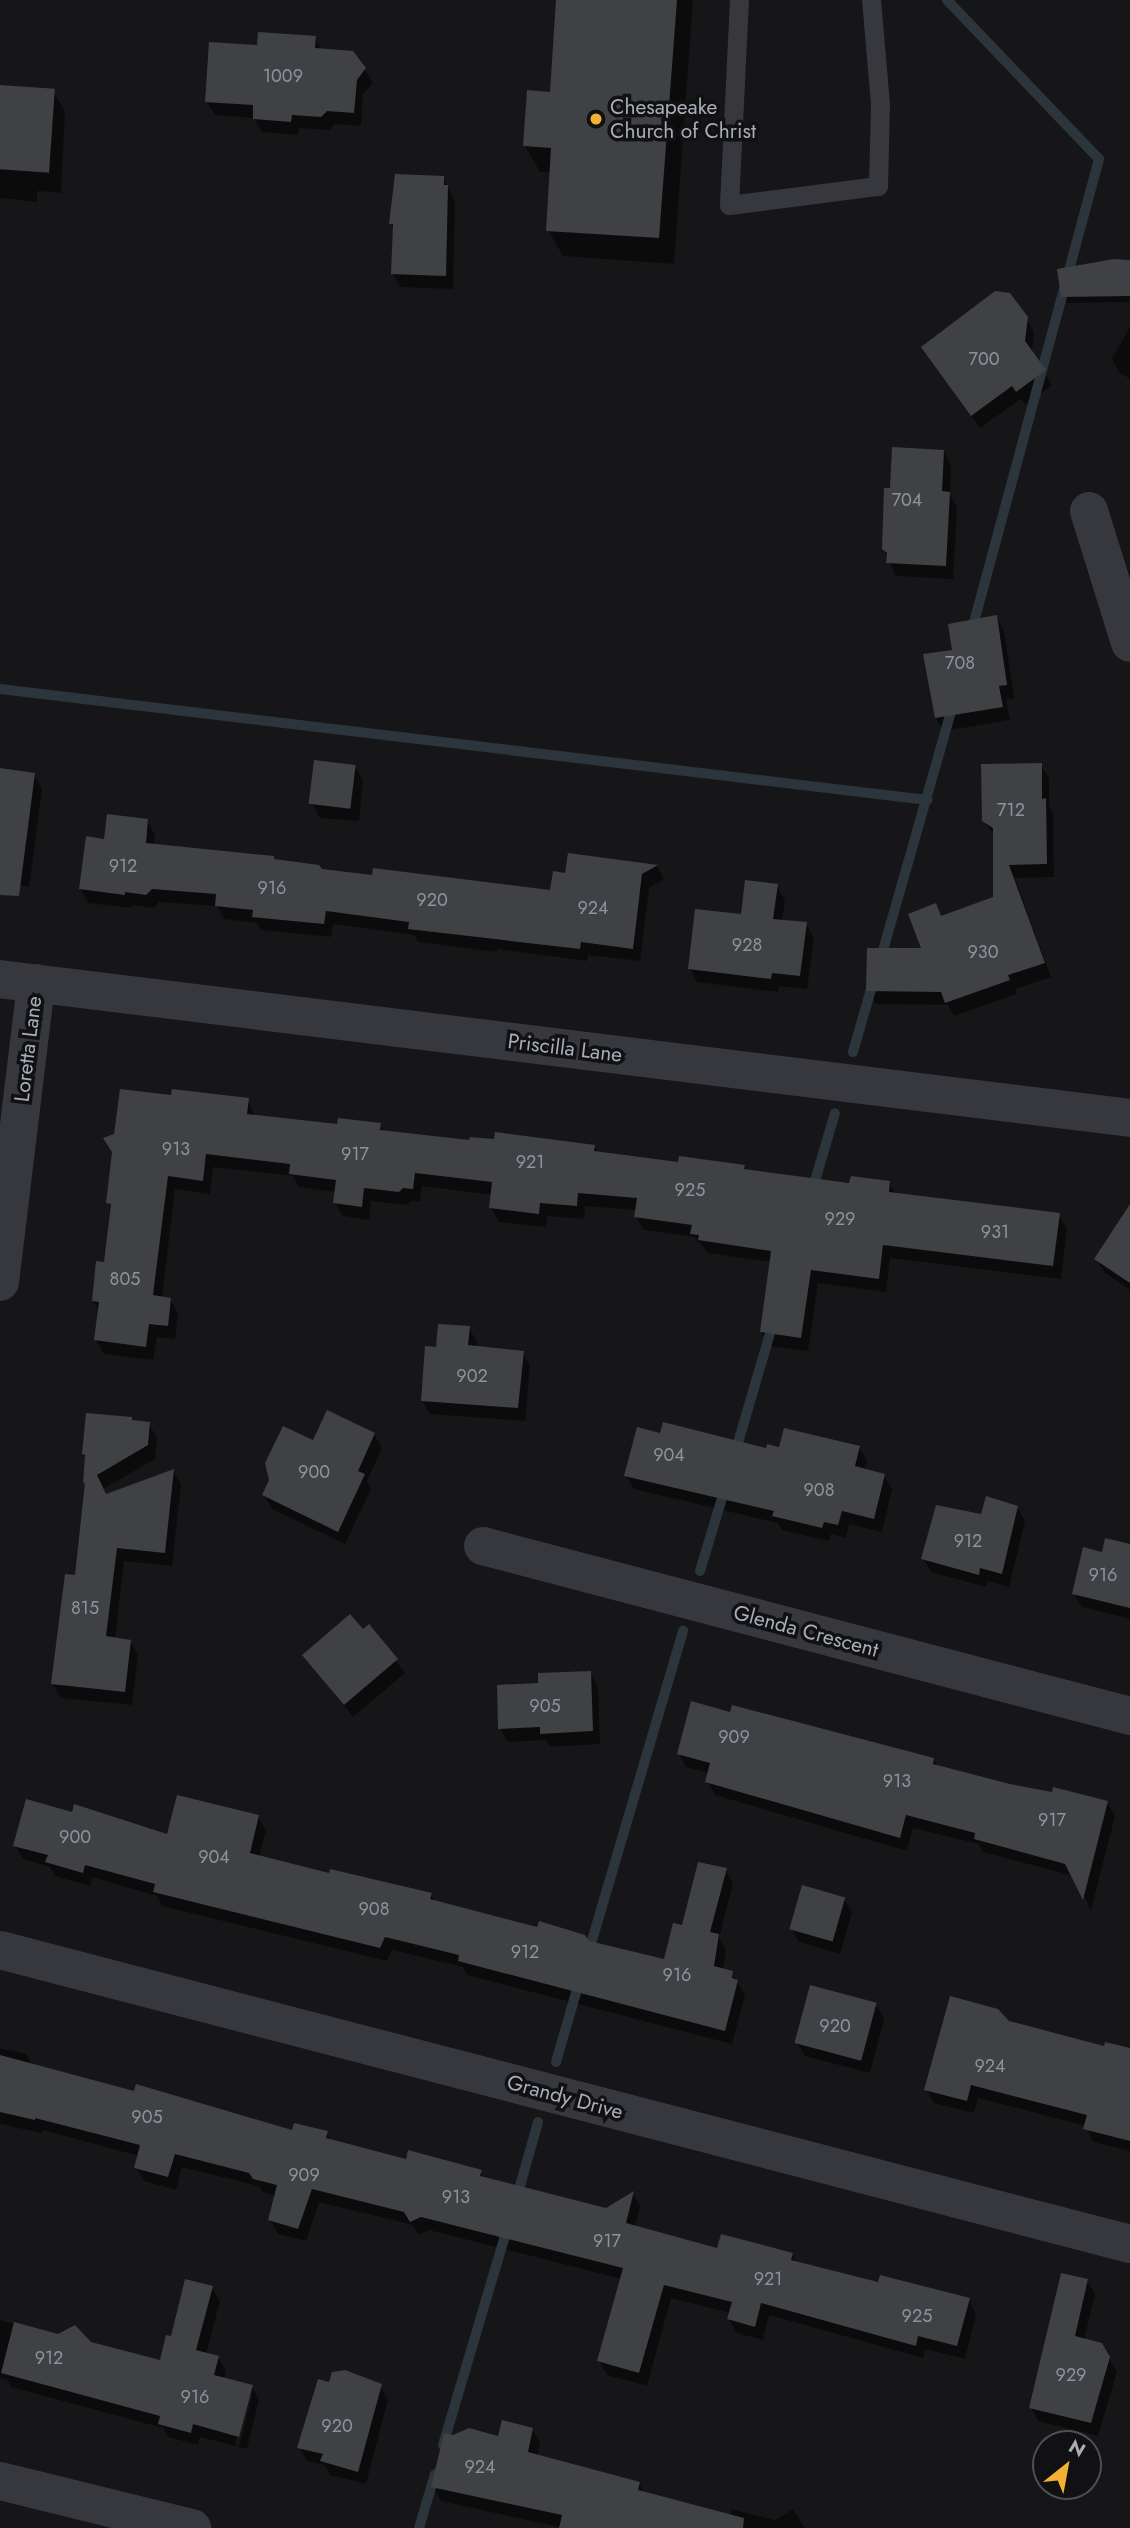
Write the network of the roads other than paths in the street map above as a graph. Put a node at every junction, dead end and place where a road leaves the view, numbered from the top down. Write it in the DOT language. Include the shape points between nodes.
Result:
graph roads {
  1 [pos="739,0"];
  2 [pos="871,0"];
  3 [pos="1089,511"];
  4 [pos="1130,643"];
  5 [pos="18,981"];
  6 [pos="1129,1108"];
  7 [pos="0,1282"];
  8 [pos="483,1546"];
  9 [pos="1130,1716"];
  10 [pos="0,1950"];
  11 [pos="1130,2244"];
  12 [pos="0,2481"];
  13 [pos="192,2528"];
  1 -- 2 [label="lane" via="729,205 878,186 880,104"];
  3 -- 4 [label="street"];
  5 -- 6 [label="street, Priscilla Lane"];
  5 -- 7 [label="street, Loretta Lane"];
  8 -- 9 [label="street, Glenda Crescent"];
  10 -- 11 [label="street, Grandy Drive"];
  12 -- 13 [label="street"];
}
